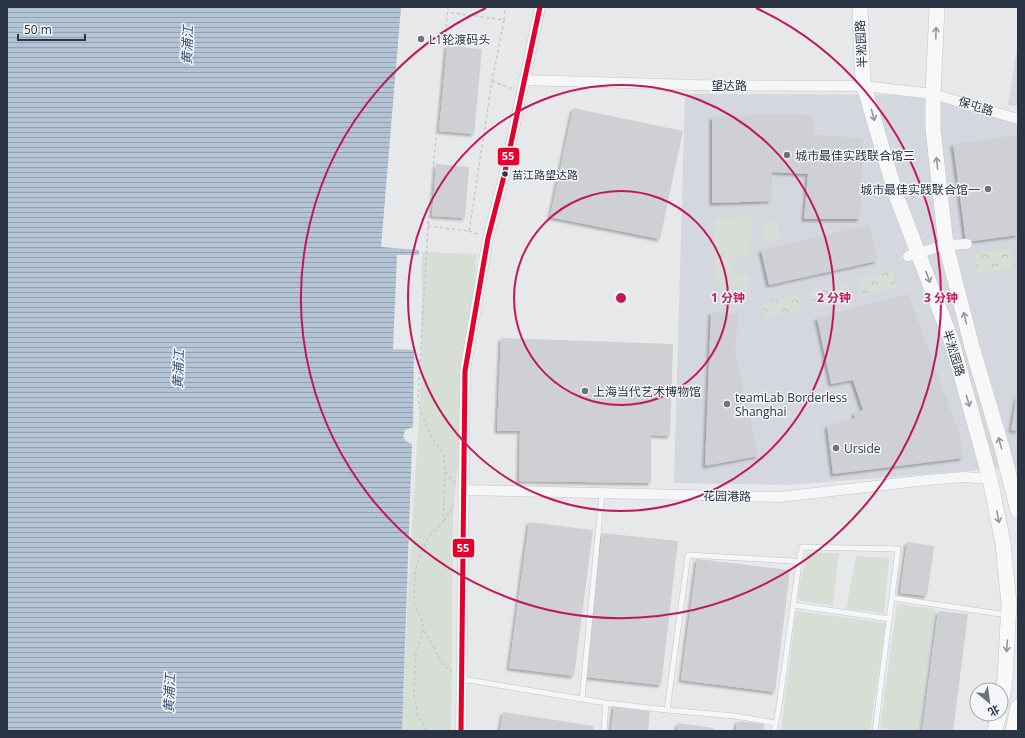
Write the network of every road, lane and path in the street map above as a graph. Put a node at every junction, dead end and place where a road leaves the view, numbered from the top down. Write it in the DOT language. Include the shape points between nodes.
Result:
graph roads {
  1 [pos="448,7"];
  2 [pos="505,7"];
  3 [pos="540,7"];
  4 [pos="860,7"];
  5 [pos="937,7"];
  6 [pos="447,12"];
  7 [pos="504,20"];
  8 [pos="524,80"];
  9 [pos="492,81"];
  10 [pos="864,86"];
  11 [pos="522,92"];
  12 [pos="933,94"];
  13 [pos="1018,119"];
  14 [pos="428,226"];
  15 [pos="966,244"];
  16 [pos="946,245"];
  17 [pos="913,255"];
  18 [pos="990,479"];
  19 [pos="1014,481"];
  20 [pos="463,490"];
  21 [pos="602,493"];
  22 [pos="1018,511"];
  23 [pos="799,563"];
  24 [pos="893,598"];
  25 [pos="793,605"];
  26 [pos="1009,616"];
  27 [pos="890,619"];
  28 [pos="423,630"];
  29 [pos="462,678"];
  30 [pos="1004,682"];
  31 [pos="582,699"];
  32 [pos="606,703"];
  33 [pos="1018,707"];
  34 [pos="667,710"];
  35 [pos="775,723"];
  36 [pos="427,731"];
  37 [pos="461,731"];
  38 [pos="604,731"];
  39 [pos="774,731"];
  40 [pos="875,731"];
  41 [pos="1013,731"];
  1 -- 6 [label="path"];
  2 -- 7 [label="path"];
  3 -- 8 [label="street"];
  4 -- 10 [label="main road, 半淞园路"];
  12 -- 5 [label="main road, 半淞园路, one-way"];
  6 -- 7 [label="path"];
  6 -- 14 [label="path"];
  7 -- 9 [label="path"];
  8 -- 10 [label="street, 望达路"];
  8 -- 11 [label="street"];
  9 -- 11 [label="path"];
  9 -- 14 [label="path" via="469,231"];
  10 -- 12 [label="street, 望达路"];
  10 -- 17 [label="main road, 半淞园路, one-way"];
  11 -- 20 [label="street" via="488,238 466,371"];
  12 -- 13 [label="street, 保屯路"];
  16 -- 12 [label="main road, 半淞园路, one-way" via="933,129"];
  14 -- 28 [label="path" via="418,400 432,438 444,454 445,472 443,522 428,538 414,573 414,602"];
  15 -- 16 [label="street"];
  16 -- 17 [label="street"];
  19 -- 16 [label="main road, 半淞园路, one-way" via="972,347"];
  17 -- 18 [label="main road, 半淞园路, one-way" via="952,342"];
  18 -- 19 [label="main road"];
  18 -- 21 [label="street, 花园港路" via="964,477 928,480 780,497"];
  18 -- 26 [label="main road, 半淞园路, one-way" via="1003,543"];
  19 -- 22 [label="main road, 半淞园路"];
  20 -- 21 [label="street, 花园港路"];
  20 -- 29 [label="street"];
  21 -- 31 [label="lane"];
  23 -- 24 [label="lane" via="802,547 898,549"];
  23 -- 25 [label="lane"];
  23 -- 34 [label="lane" via="688,555"];
  24 -- 26 [label="lane"];
  24 -- 27 [label="lane"];
  25 -- 27 [label="lane"];
  25 -- 35 [label="lane"];
  26 -- 30 [label="main road, 半淞园路, one-way"];
  27 -- 40 [label="lane"];
  28 -- 29 [label="path" via="444,666"];
  28 -- 36 [label="path" via="416,653 414,695 418,716"];
  29 -- 31 [label="lane"];
  29 -- 37 [label="street"];
  31 -- 32 [label="lane"];
  32 -- 34 [label="lane"];
  32 -- 38 [label="lane"];
  33 -- 41 [label="main road"];
  34 -- 35 [label="lane" via="735,716"];
  35 -- 39 [label="lane"];
}
